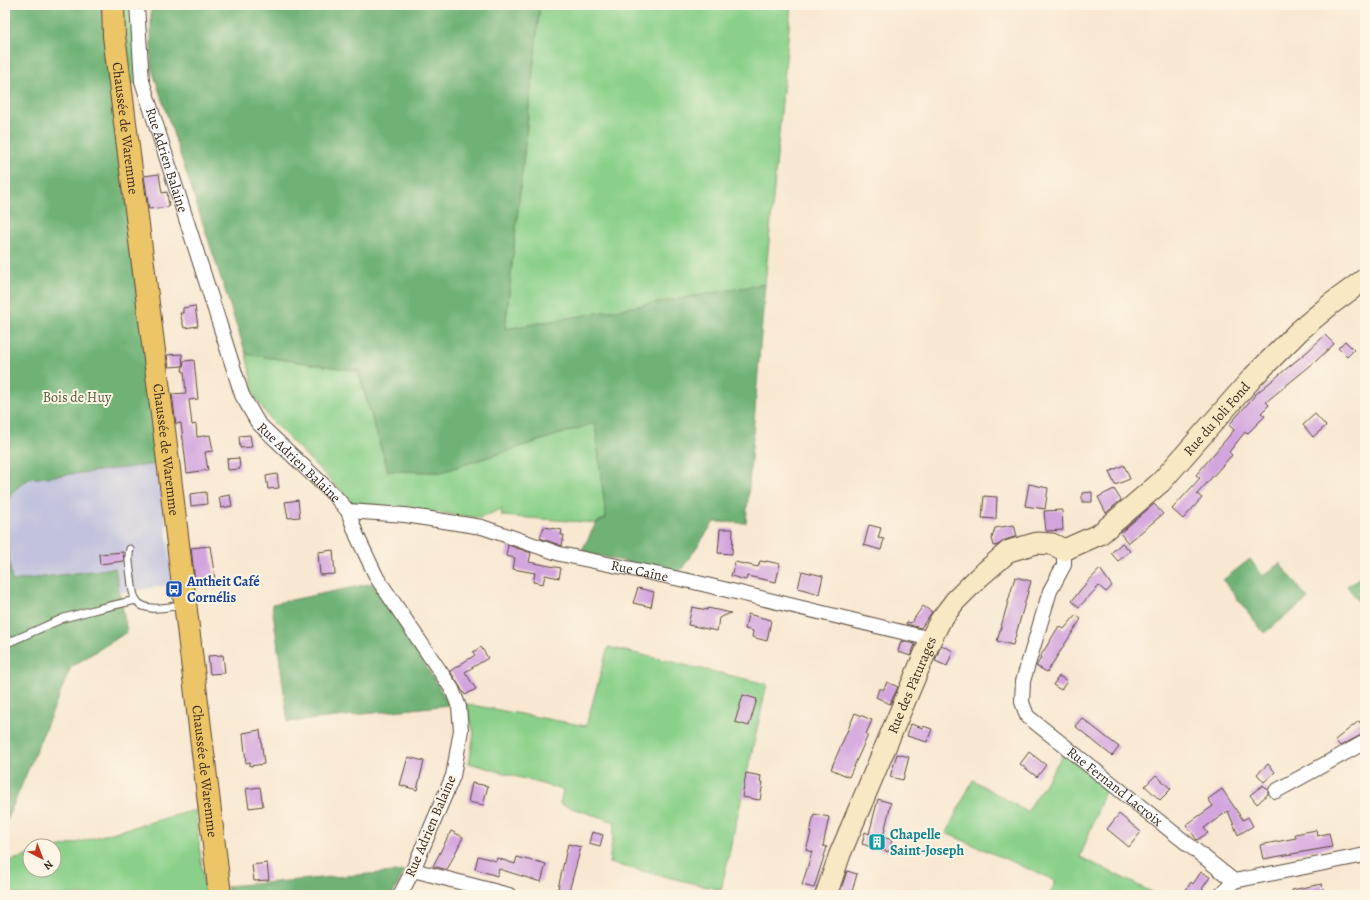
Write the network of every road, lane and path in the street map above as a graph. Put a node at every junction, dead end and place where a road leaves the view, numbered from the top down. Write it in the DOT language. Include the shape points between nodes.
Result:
graph roads {
  1 [pos="113,5"];
  2 [pos="137,5"];
  3 [pos="1365,279"];
  4 [pos="348,511"];
  5 [pos="130,549"];
  6 [pos="1064,550"];
  7 [pos="136,600"];
  8 [pos="186,604"];
  9 [pos="931,640"];
  10 [pos="5,644"];
  11 [pos="1365,742"];
  12 [pos="1276,790"];
  13 [pos="1365,855"];
  14 [pos="413,870"];
  15 [pos="1234,881"];
  16 [pos="220,895"];
  17 [pos="400,895"];
  18 [pos="509,895"];
  19 [pos="826,895"];
  20 [pos="1221,895"];
  1 -- 8 [label="main road, Chaussée de Waremme" via="114,36"];
  2 -- 4 [label="street, Rue Adrien Balaine" via="142,82 242,395 258,423 334,494"];
  3 -- 6 [label="street, Rue du Joli Fond" via="1331,304 1289,341 1253,377 1161,482 1100,534"];
  4 -- 9 [label="street, Rue Caîne" via="405,515 482,526 560,554 694,582"];
  4 -- 14 [label="street, Rue Adrien Balaine" via="377,578 452,689 460,707 461,730 453,776"];
  5 -- 7 [label="lane" via="129,563"];
  6 -- 9 [label="street, Rue des Pâturages" via="1052,544 1037,543 1009,551 955,601 940,621"];
  6 -- 15 [label="street, Rue Fernand Lacroix" via="1064,564 1050,590 1023,681 1022,702 1028,716"];
  7 -- 8 [label="lane" via="142,606 150,608"];
  7 -- 10 [label="lane" via="64,618"];
  8 -- 16 [label="main road, Chaussée de Waremme"];
  9 -- 19 [label="street, Rue des Pâturages" via="840,854"];
  11 -- 12 [label="street"];
  13 -- 15 [label="street"];
  14 -- 17 [label="street, Rue Adrien Balaine"];
  14 -- 18 [label="street"];
  15 -- 20 [label="street"];
}
